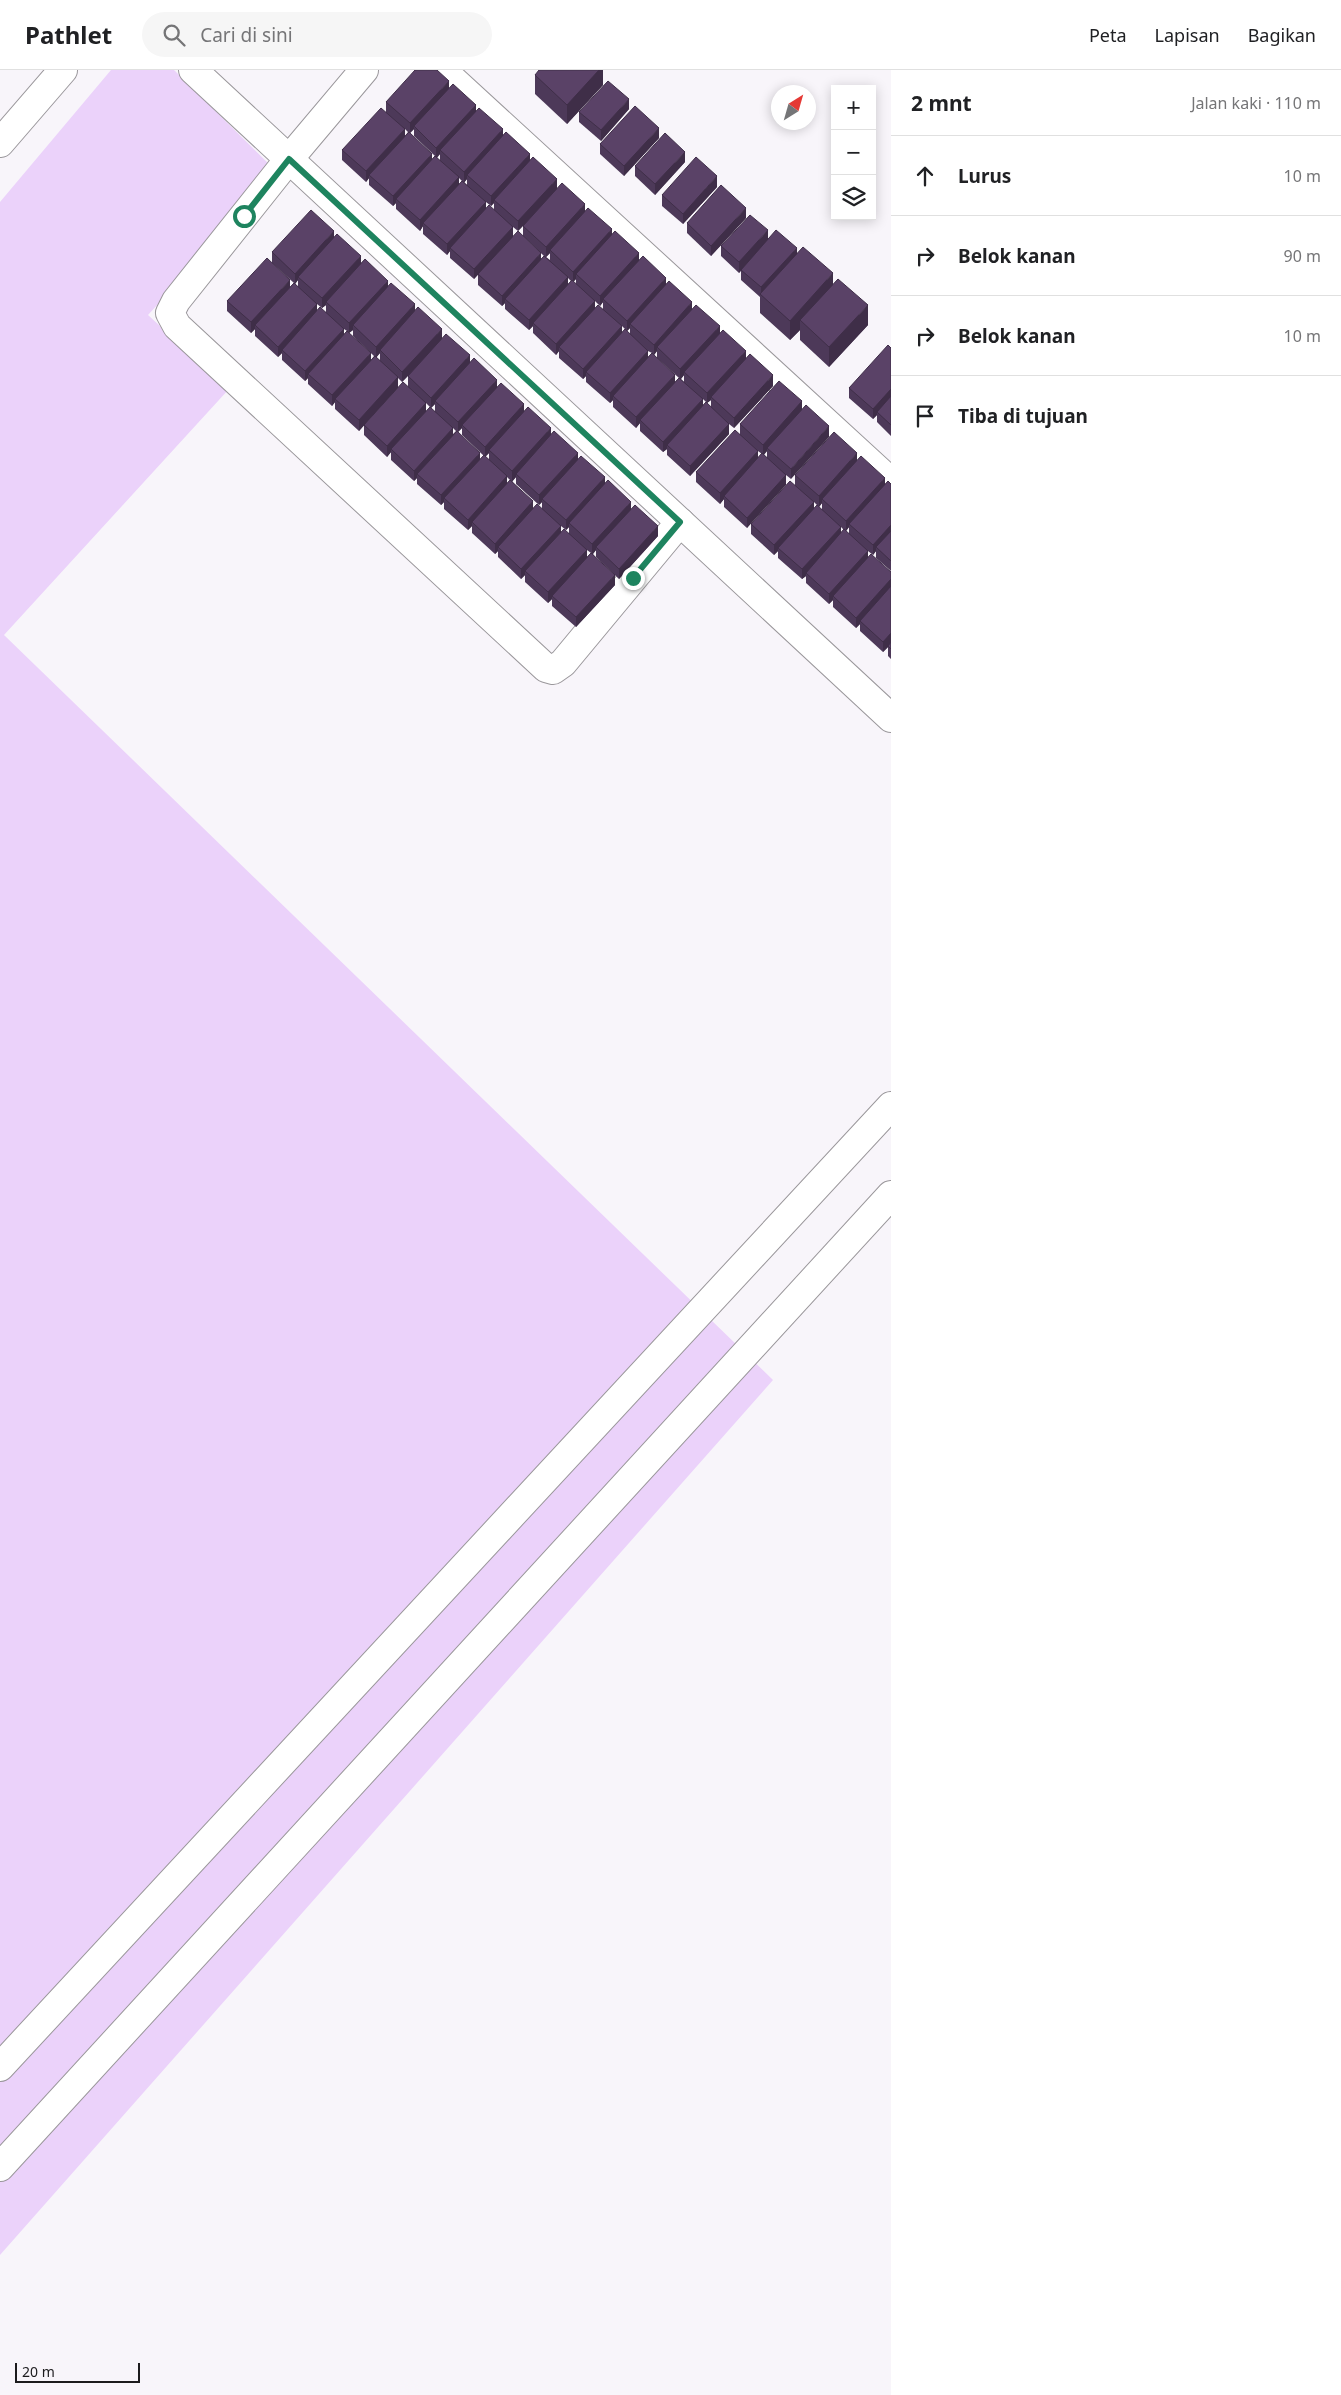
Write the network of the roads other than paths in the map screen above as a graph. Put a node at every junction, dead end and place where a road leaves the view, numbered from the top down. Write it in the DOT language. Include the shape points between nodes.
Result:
graph roads {
  1 [pos="63,70"];
  2 [pos="193,70"];
  3 [pos="364,70"];
  4 [pos="442,70"];
  5 [pos="0,143"];
  6 [pos="289,159"];
  7 [pos="891,482"];
  8 [pos="680,522"];
  9 [pos="891,718"];
  10 [pos="891,1106"];
  11 [pos="891,1194"];
  12 [pos="0,2067"];
  13 [pos="0,2167"];
  1 -- 5 [label="street"];
  2 -- 6 [label="street"];
  3 -- 6 [label="street"];
  4 -- 7 [label="street"];
  6 -- 8 [label="street"];
  6 -- 8 [label="street" via="176,301 170,314 191,339 546,668 553,670 563,663"];
  8 -- 9 [label="street"];
  10 -- 12 [label="street"];
  11 -- 13 [label="street"];
}
